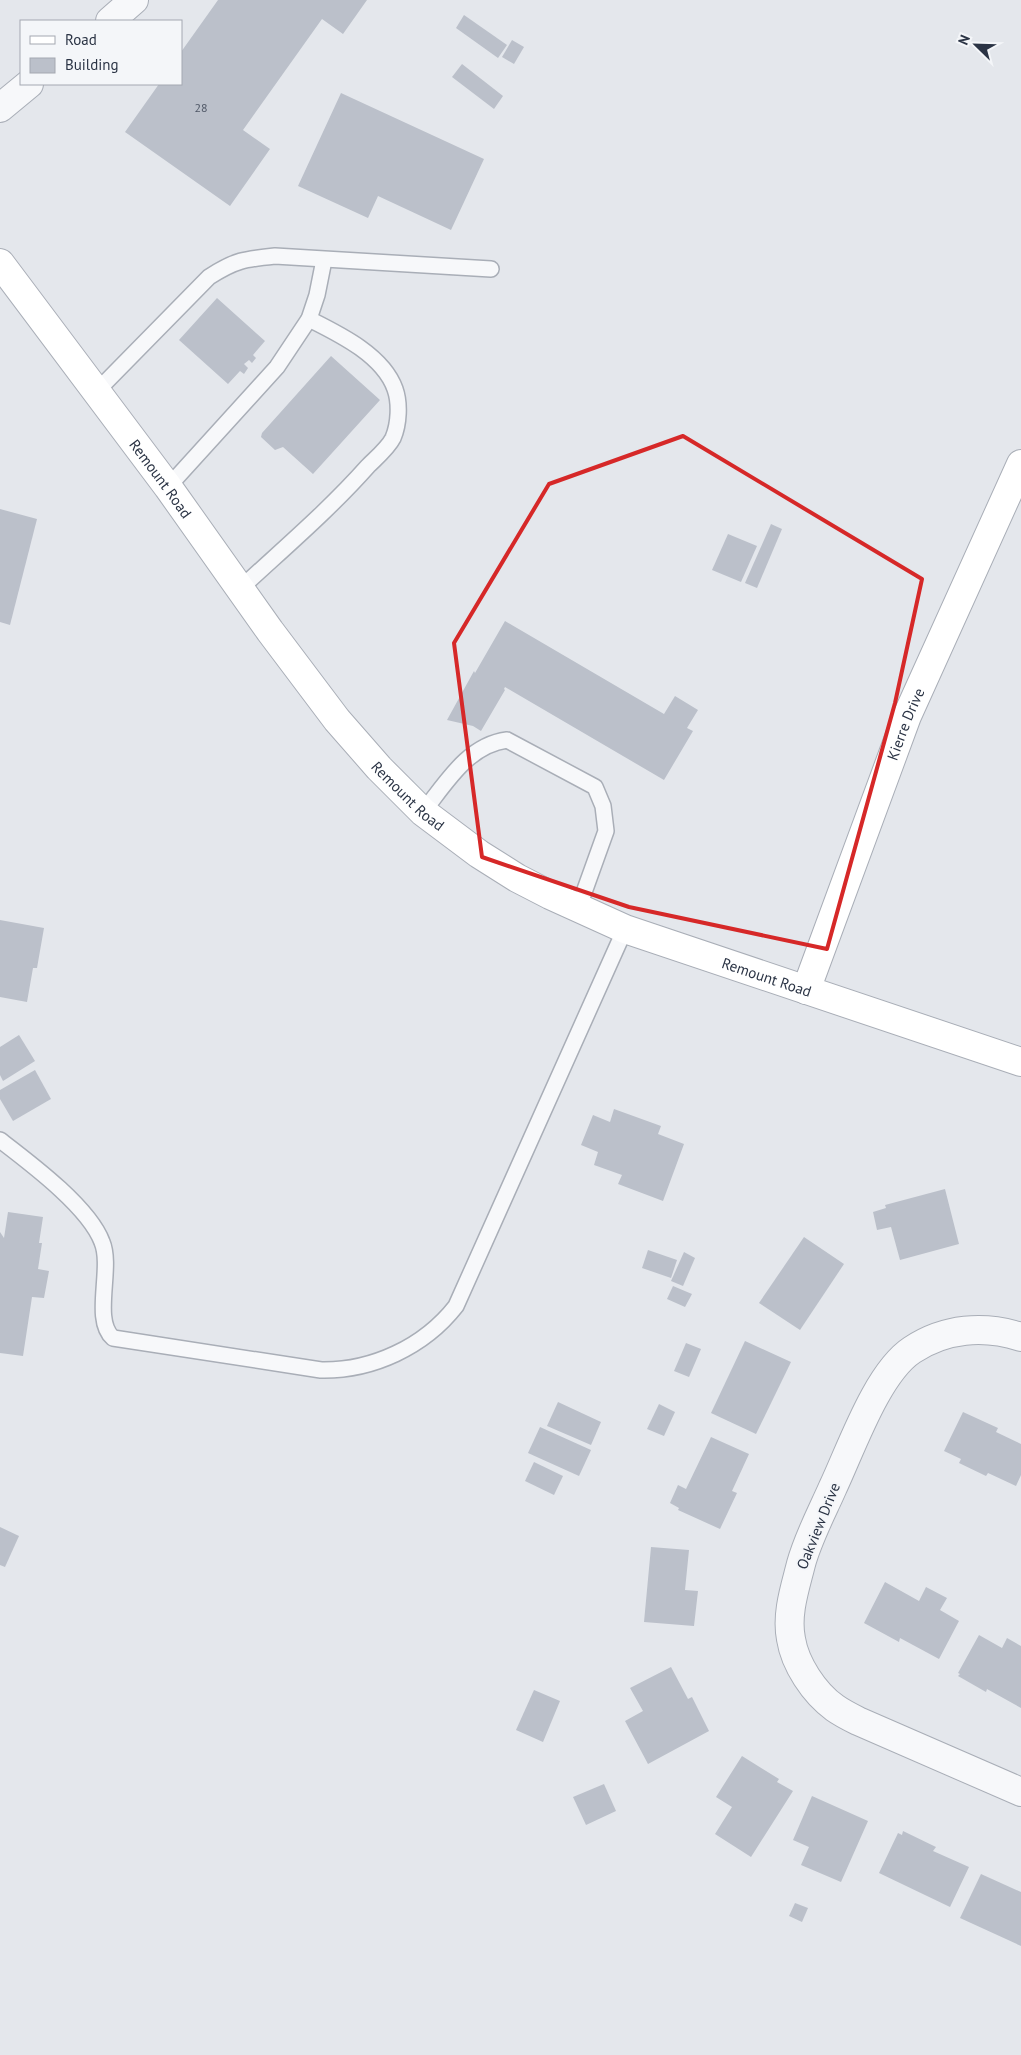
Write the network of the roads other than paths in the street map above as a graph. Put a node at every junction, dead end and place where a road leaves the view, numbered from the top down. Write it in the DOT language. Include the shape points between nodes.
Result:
graph roads {
  1 [pos="134,0"];
  2 [pos="111,20"];
  3 [pos="29,85"];
  4 [pos="0,108"];
  5 [pos="324,260"];
  6 [pos="0,263"];
  7 [pos="491,269"];
  8 [pos="309,319"];
  9 [pos="96,392"];
  10 [pos="1021,464"];
  11 [pos="168,487"];
  12 [pos="240,589"];
  13 [pos="423,812"];
  14 [pos="578,908"];
  15 [pos="625,929"];
  16 [pos="806,990"];
  17 [pos="1021,1062"];
  18 [pos="0,1140"];
  19 [pos="1021,1337"];
  20 [pos="1021,1792"];
  1 -- 2 [label="street"];
  3 -- 4 [label="street"];
  5 -- 7 [label="lane"];
  5 -- 8 [label="lane" via="318,294"];
  5 -- 9 [label="lane" via="275,256 229,264 209,277"];
  6 -- 9 [label="street, Remount Road"];
  8 -- 11 [label="lane" via="277,367"];
  8 -- 12 [label="lane" via="360,348 380,365 395,388 398,423 392,439 348,489"];
  9 -- 11 [label="street, Remount Road"];
  10 -- 16 [label="street, Kierre Drive" via="907,716"];
  11 -- 12 [label="street, Remount Road"];
  12 -- 13 [label="street, Remount Road" via="337,720"];
  13 -- 14 [label="street, Remount Road" via="509,873"];
  13 -- 14 [label="lane" via="465,760 495,741 507,740 595,788 604,806 606,830"];
  14 -- 15 [label="street, Remount Road"];
  15 -- 16 [label="street, Remount Road"];
  15 -- 18 [label="lane" via="456,1306 424,1337 372,1364 341,1371 321,1370 113,1338 106,1329 104,1318 106,1256 102,1240 77,1207"];
  16 -- 17 [label="street, Remount Road"];
  19 -- 20 [label="street, Oakview Drive" via="987,1329 957,1332 925,1342 896,1365 876,1395 811,1538 801,1563 788,1624 798,1660 816,1690 835,1708"];
}
